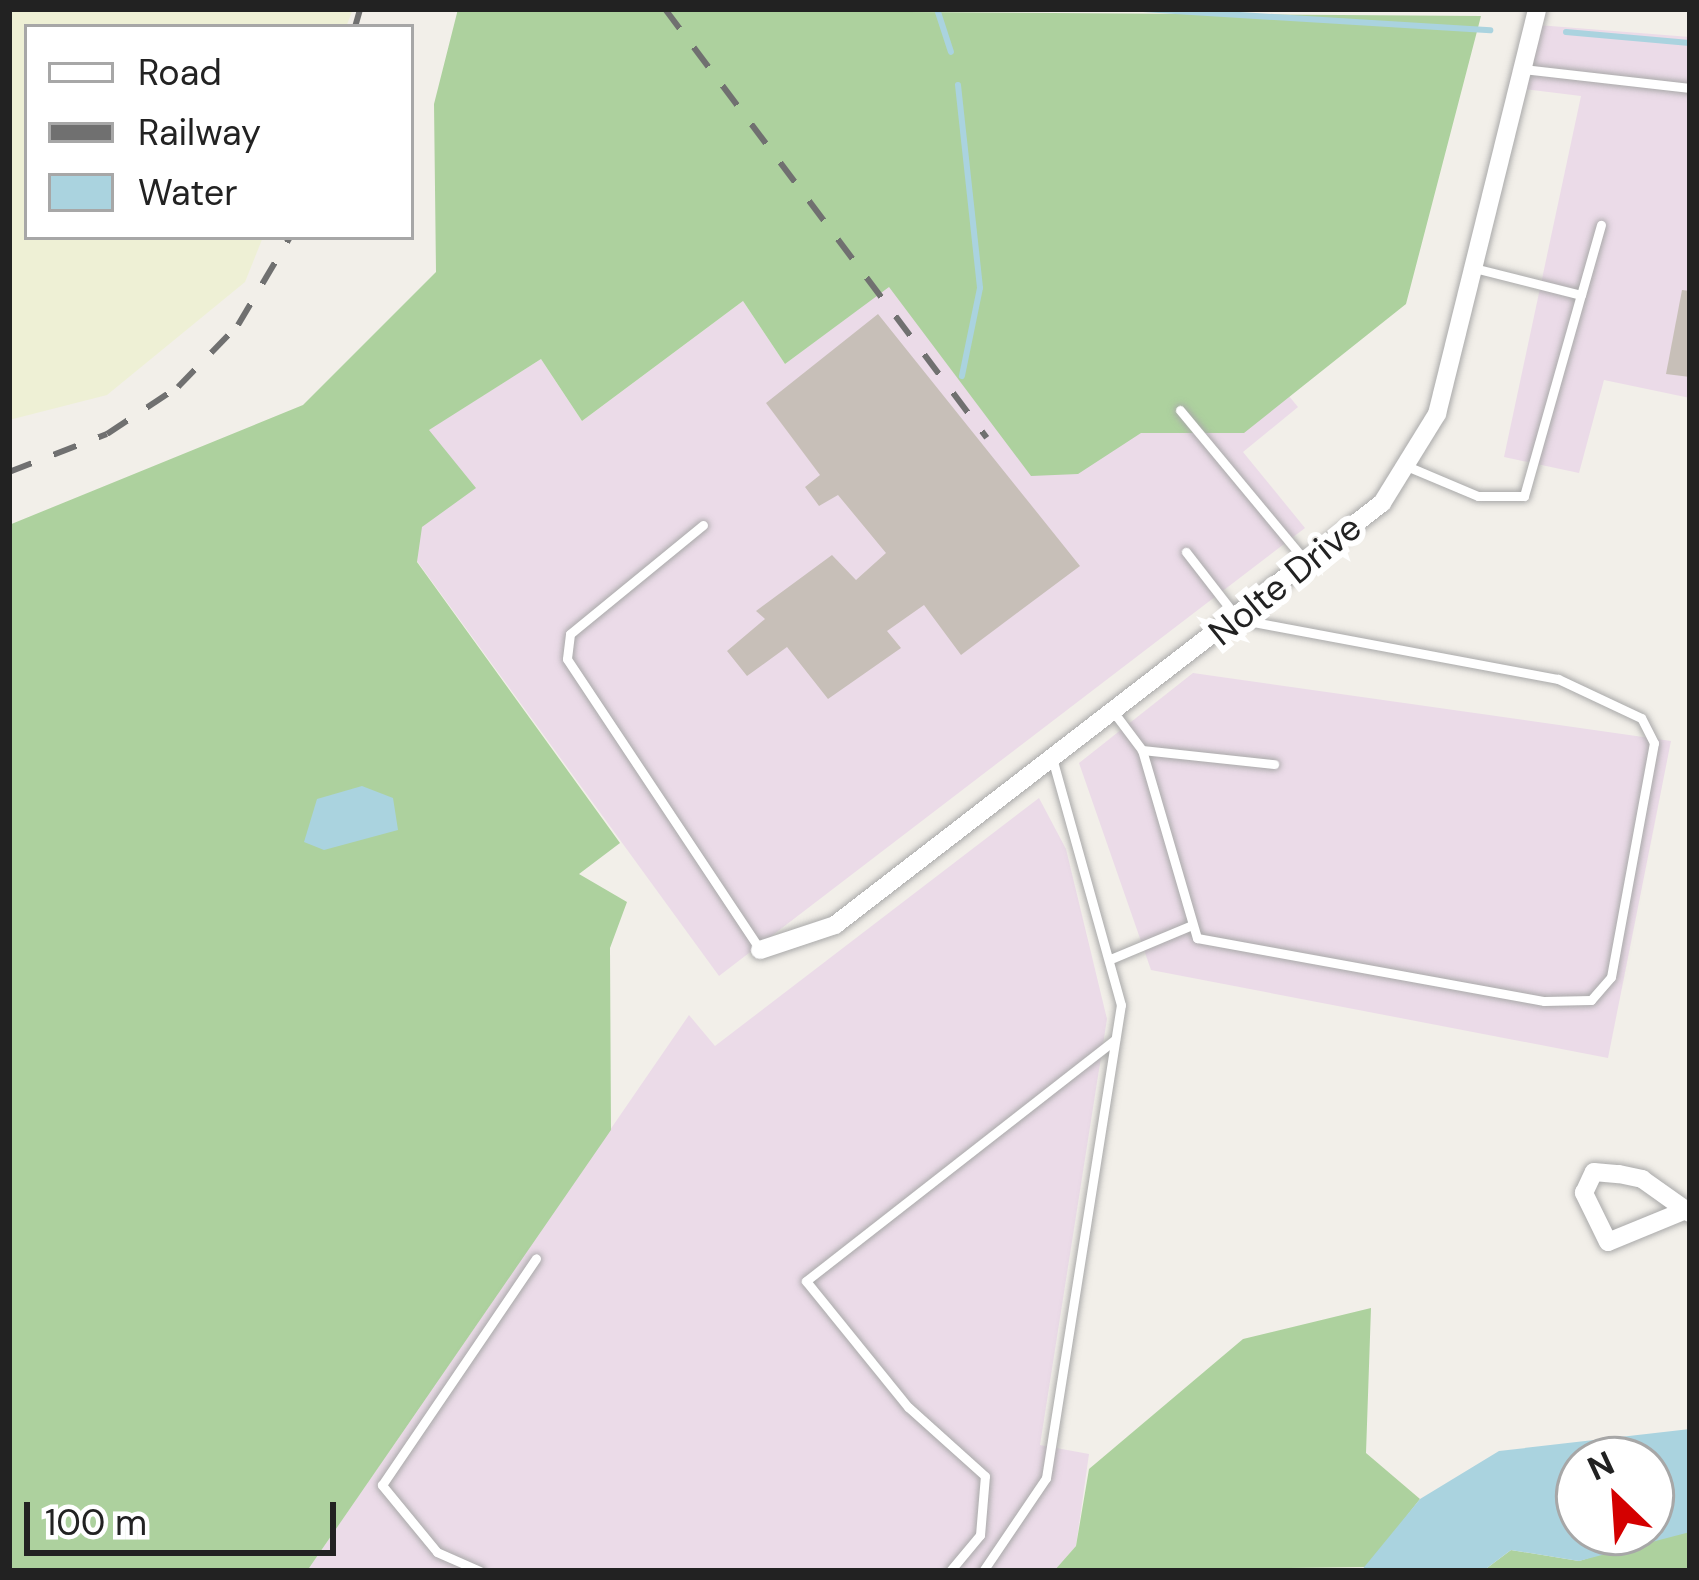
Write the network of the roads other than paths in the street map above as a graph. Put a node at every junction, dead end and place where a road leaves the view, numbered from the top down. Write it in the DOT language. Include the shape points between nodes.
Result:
graph roads {
  1 [pos="1537,9"];
  2 [pos="1523,69"];
  3 [pos="1690,88"];
  4 [pos="1601,225"];
  5 [pos="1474,268"];
  6 [pos="1581,295"];
  7 [pos="1180,410"];
  8 [pos="1409,466"];
  9 [pos="703,525"];
  10 [pos="1186,552"];
  11 [pos="1308,564"];
  12 [pos="1238,619"];
  13 [pos="1115,714"];
  14 [pos="1142,749"];
  15 [pos="1053,761"];
  16 [pos="1274,764"];
  17 [pos="1192,925"];
  18 [pos="760,950"];
  19 [pos="1113,958"];
  20 [pos="1115,1040"];
  21 [pos="1688,1212"];
  22 [pos="536,1258"];
  23 [pos="480,1571"];
  24 [pos="950,1571"];
  25 [pos="982,1571"];
  1 -- 2 [label="street, Nolte Drive"];
  2 -- 3 [label="lane"];
  2 -- 5 [label="street, Nolte Drive"];
  4 -- 6 [label="lane"];
  5 -- 6 [label="lane"];
  5 -- 8 [label="street, Nolte Drive" via="1437,413"];
  6 -- 8 [label="lane" via="1524,496 1478,496"];
  7 -- 11 [label="lane"];
  8 -- 11 [label="street, Nolte Drive"];
  9 -- 18 [label="lane" via="570,634 567,658"];
  10 -- 12 [label="lane"];
  11 -- 12 [label="street, Nolte Drive"];
  12 -- 13 [label="street, Nolte Drive"];
  12 -- 17 [label="lane" via="1558,679 1617,698 1654,743 1611,977 1592,1000 1544,1001 1220,943 1197,938"];
  13 -- 14 [label="lane"];
  13 -- 15 [label="street, Nolte Drive"];
  14 -- 16 [label="lane"];
  14 -- 17 [label="lane"];
  15 -- 18 [label="street, Nolte Drive" via="836,925"];
  15 -- 19 [label="lane"];
  17 -- 19 [label="lane"];
  19 -- 20 [label="lane"];
  20 -- 24 [label="lane" via="806,1281 908,1407 985,1476 980,1535"];
  20 -- 25 [label="lane" via="1046,1478"];
  21 -- 21 [label="street" via="1608,1242 1584,1193 1594,1172 1619,1174"];
  22 -- 23 [label="lane" via="382,1485 437,1552"];
}
